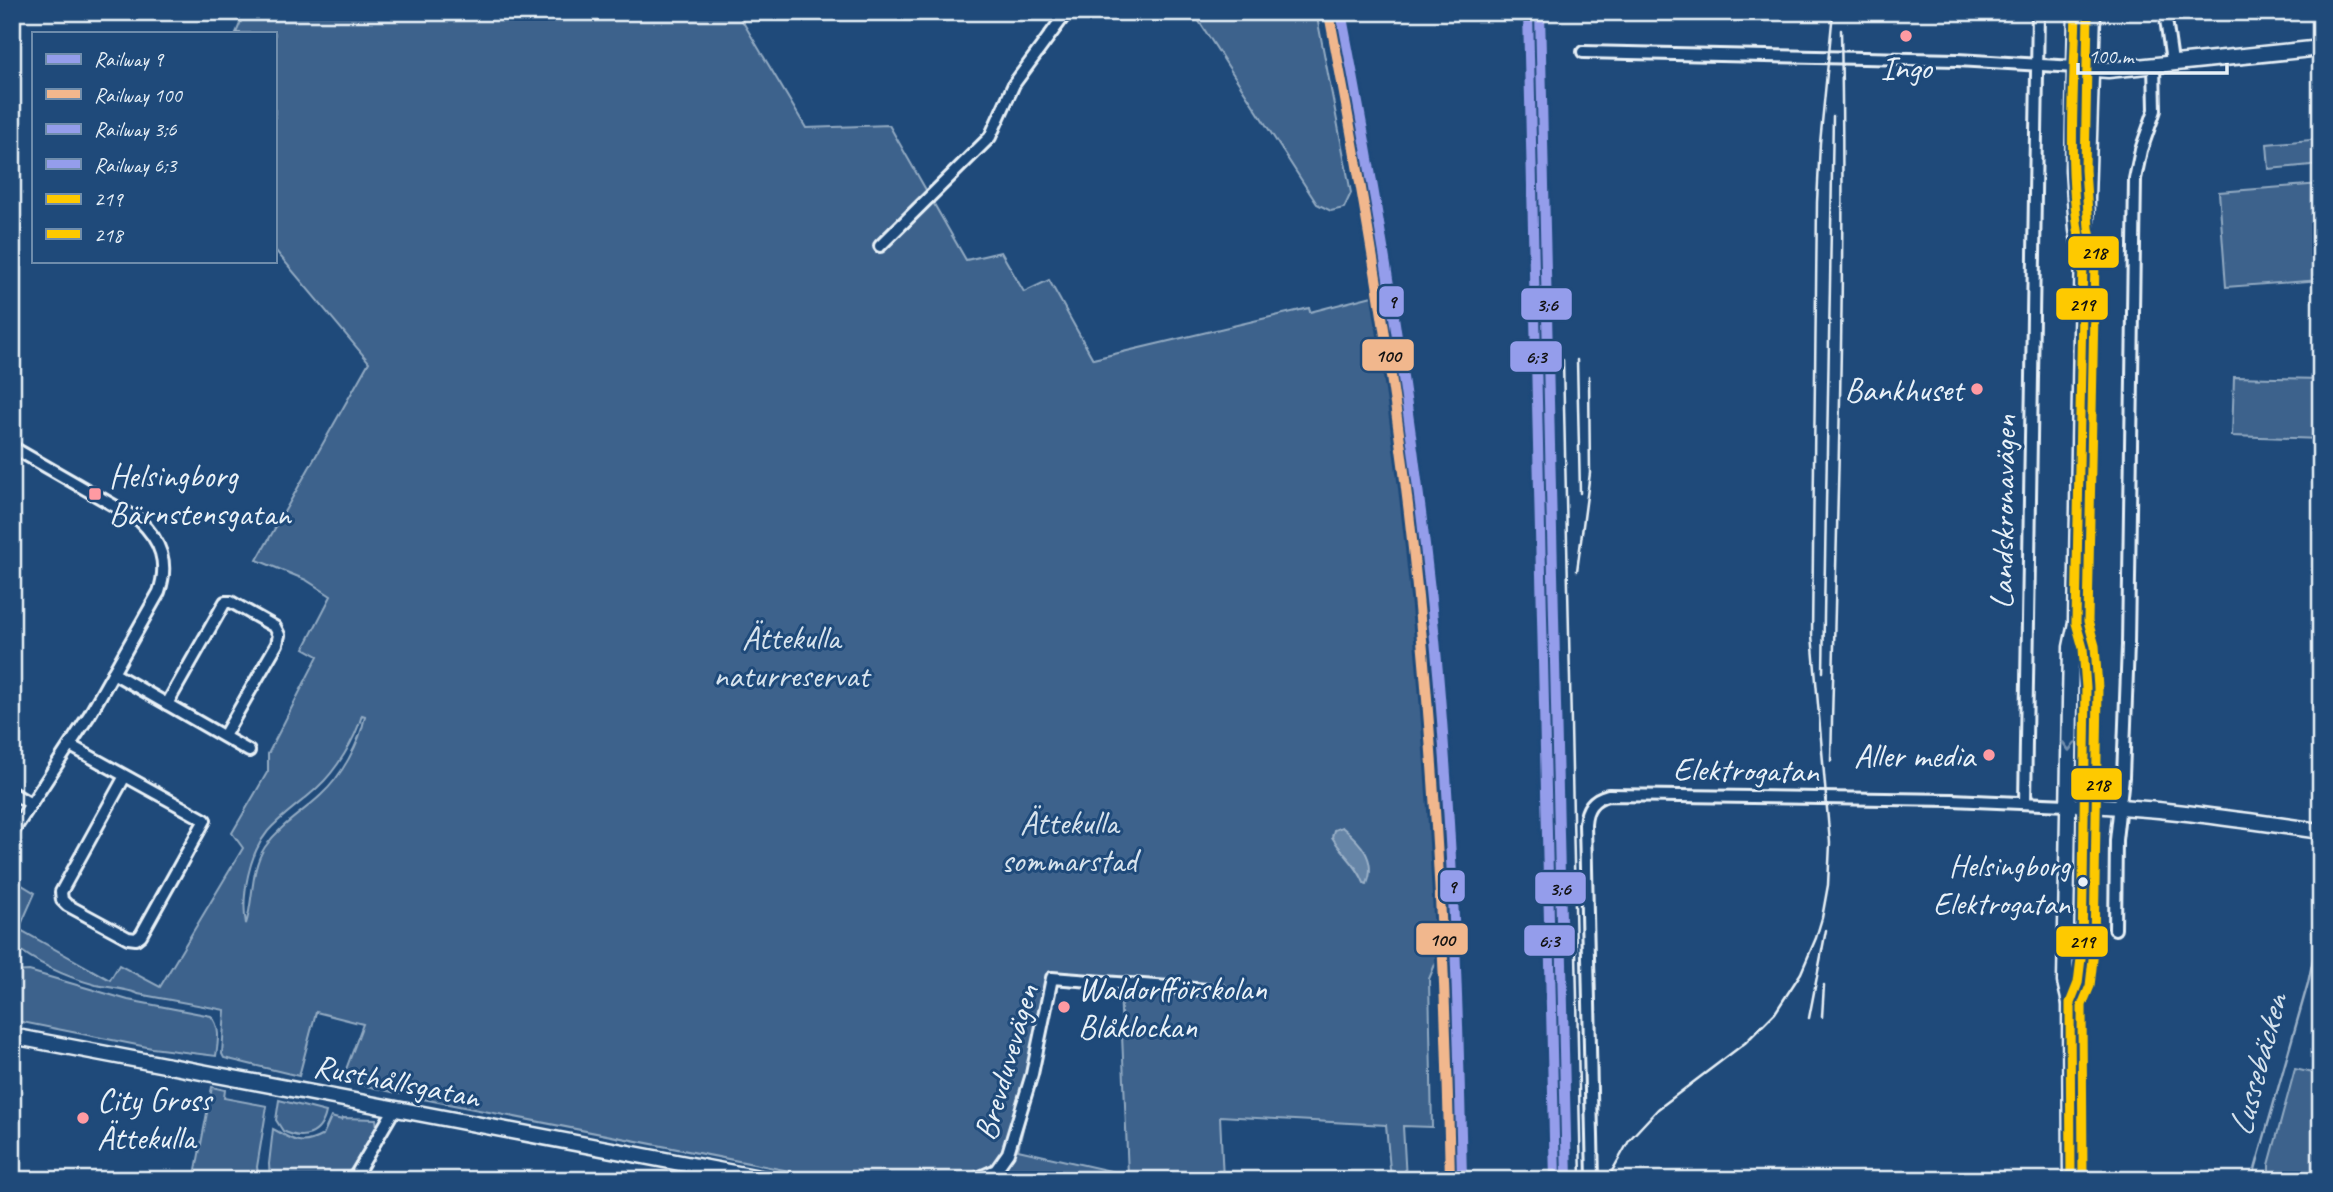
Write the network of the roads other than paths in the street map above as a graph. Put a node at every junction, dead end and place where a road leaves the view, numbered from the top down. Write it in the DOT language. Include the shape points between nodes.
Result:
graph roads {
  1 [pos="1066,12"];
  2 [pos="2038,12"];
  3 [pos="2076,12"];
  4 [pos="2093,12"];
  5 [pos="2165,12"];
  6 [pos="2321,48"];
  7 [pos="1583,52"];
  8 [pos="2172,62"];
  9 [pos="2154,64"];
  10 [pos="2036,65"];
  11 [pos="2076,67"];
  12 [pos="2091,69"];
  13 [pos="880,246"];
  14 [pos="2083,258"];
  15 [pos="12,447"];
  16 [pos="2077,623"];
  17 [pos="113,673"];
  18 [pos="167,704"];
  19 [pos="224,736"];
  20 [pos="71,746"];
  21 [pos="249,751"];
  22 [pos="125,776"];
  23 [pos="12,793"];
  24 [pos="2025,803"];
  25 [pos="31,804"];
  26 [pos="2067,805"];
  27 [pos="2085,805"];
  28 [pos="2120,806"];
  29 [pos="2321,831"];
  30 [pos="12,833"];
  31 [pos="2115,929"];
  32 [pos="1221,991"];
  33 [pos="2070,1003"];
  34 [pos="12,1036"];
  35 [pos="395,1108"];
  36 [pos="353,1180"];
  37 [pos="770,1180"];
  38 [pos="973,1180"];
  39 [pos="1593,1180"];
  40 [pos="2071,1180"];
  1 -- 13 [label="street" via="1014,84 990,136"];
  2 -- 10 [label="street, Landskronavägen"];
  3 -- 11 [label="main road"];
  4 -- 12 [label="main road"];
  5 -- 8 [label="street"];
  6 -- 8 [label="main road"];
  7 -- 10 [label="street"];
  8 -- 9 [label="main road"];
  9 -- 12 [label="main road"];
  9 -- 28 [label="street" via="2155,110 2135,179 2127,661"];
  10 -- 11 [label="street"];
  10 -- 24 [label="street, Landskronavägen"];
  11 -- 12 [label="main road"];
  11 -- 14 [label="main road" via="2073,170"];
  12 -- 14 [label="main road"];
  14 -- 16 [label="main road"];
  15 -- 17 [label="street" via="133,516 160,546 164,570 159,592"];
  16 -- 26 [label="main road, one-way" via="2071,647"];
  16 -- 27 [label="main road" via="2086,688"];
  17 -- 18 [label="street"];
  17 -- 20 [label="street"];
  18 -- 19 [label="street"];
  18 -- 19 [label="street" via="225,602 275,626 278,644"];
  19 -- 21 [label="street"];
  20 -- 22 [label="street"];
  20 -- 25 [label="street"];
  22 -- 22 [label="street" via="205,820 135,939 67,905 61,897"];
  23 -- 25 [label="street"];
  24 -- 26 [label="street, Elektrogatan"];
  24 -- 39 [label="street, Elektrogatan" via="1608,795 1591,804 1585,824"];
  25 -- 30 [label="street"];
  26 -- 27 [label="main road, Elektrogatan"];
  26 -- 33 [label="main road" via="2065,982"];
  27 -- 28 [label="main road, Elektrogatan"];
  27 -- 33 [label="main road" via="2082,950"];
  28 -- 29 [label="main road, Elektrogatan"];
  28 -- 31 [label="street"];
  32 -- 38 [label="street, Brevduvevägen" via="1052,978 1032,1074 1008,1153 996,1170"];
  33 -- 40 [label="main road"];
  34 -- 35 [label="main road, Rusthållsgatan"];
  35 -- 36 [label="street"];
  35 -- 37 [label="main road, Rusthållsgatan"];
}
